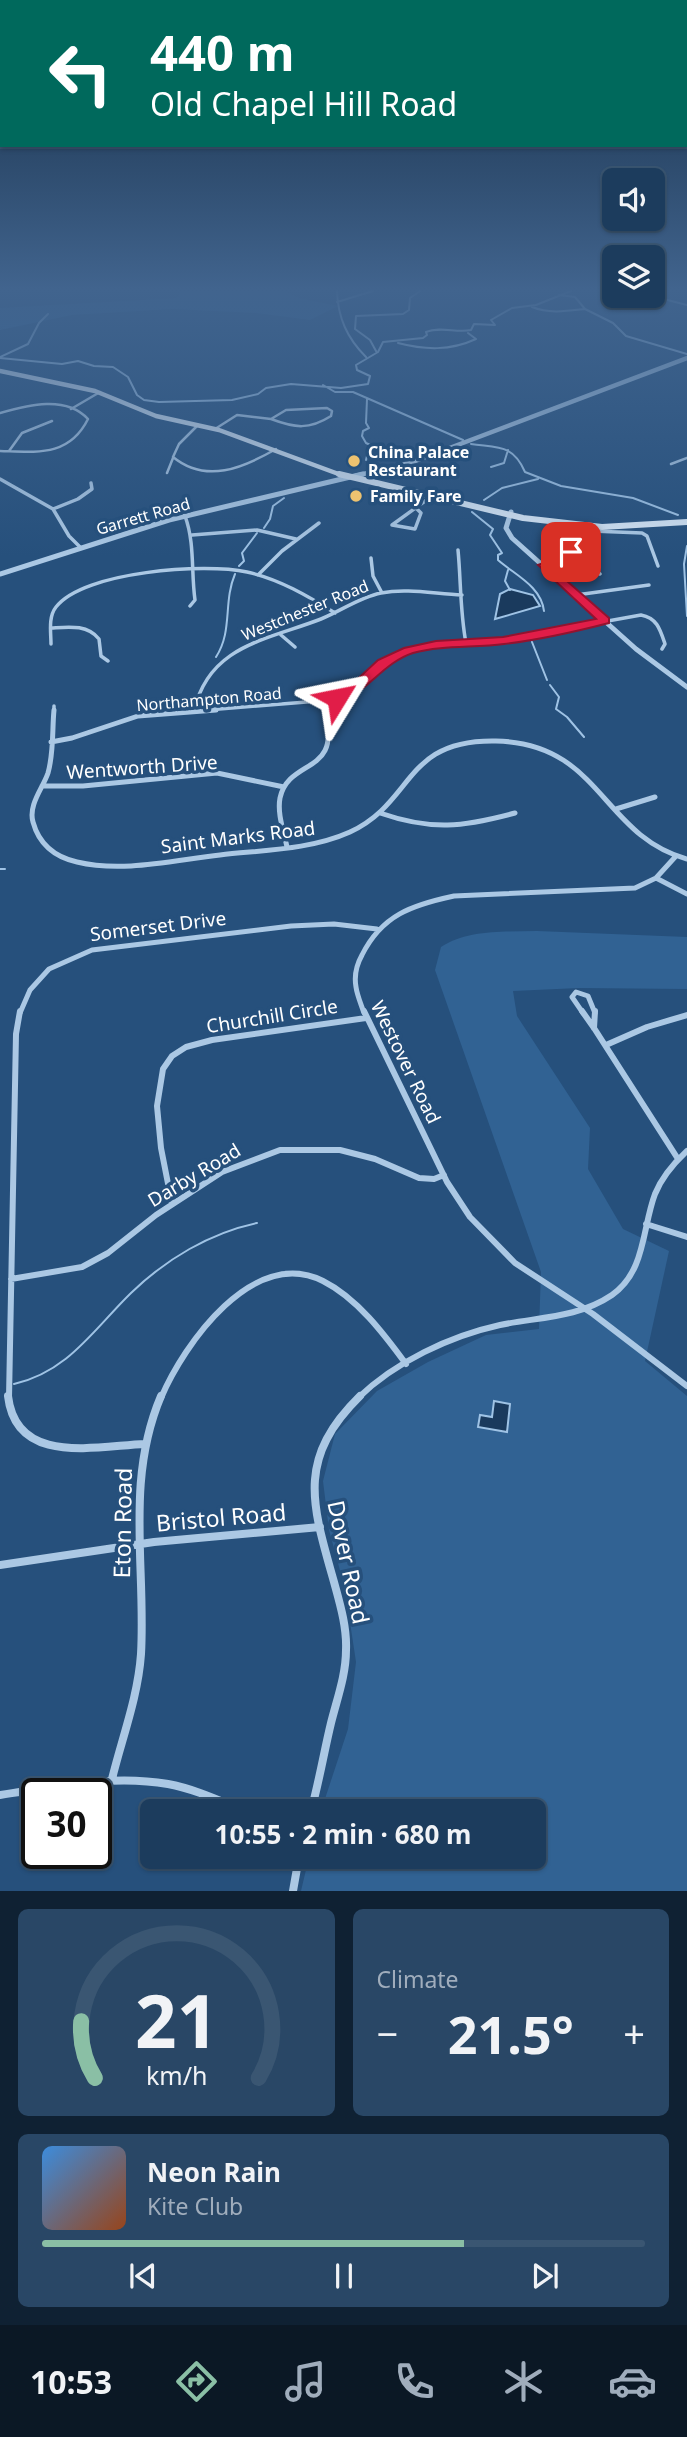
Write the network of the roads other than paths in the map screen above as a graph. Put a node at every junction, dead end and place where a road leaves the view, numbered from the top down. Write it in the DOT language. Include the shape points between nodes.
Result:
graph roads {
  1 [pos="33,379"];
  2 [pos="626,379"];
  3 [pos="97,392"];
  4 [pos="69,408"];
  5 [pos="0,413"];
  6 [pos="271,419"];
  7 [pos="52,421"];
  8 [pos="198,425"];
  9 [pos="217,429"];
  10 [pos="276,449"];
  11 [pos="0,451"];
  12 [pos="9,451"];
  13 [pos="294,456"];
  14 [pos="173,458"];
  15 [pos="687,458"];
  16 [pos="414,460"];
  17 [pos="671,464"];
  18 [pos="167,473"];
  19 [pos="350,475"];
  20 [pos="362,475"];
  21 [pos="0,480"];
  22 [pos="91,484"];
  23 [pos="432,496"];
  24 [pos="53,509"];
  25 [pos="417,509"];
  26 [pos="510,514"];
  27 [pos="185,516"];
  28 [pos="404,516"];
  29 [pos="418,519"];
  30 [pos="687,520"];
  31 [pos="319,523"];
  32 [pos="192,534"];
  33 [pos="296,539"];
  34 [pos="80,547"];
  35 [pos="458,550"];
  36 [pos="573,557"];
  37 [pos="371,558"];
  38 [pos="543,565"];
  39 [pos="658,566"];
  40 [pos="191,570"];
  41 [pos="0,574"];
  42 [pos="600,574"];
  43 [pos="258,575"];
  44 [pos="649,585"];
  45 [pos="382,593"];
  46 [pos="462,595"];
  47 [pos="576,595"];
  48 [pos="191,606"];
  49 [pos="335,613"];
  50 [pos="605,620"];
  51 [pos="51,628"];
  52 [pos="281,635"];
  53 [pos="466,643"];
  54 [pos="51,644"];
  55 [pos="295,647"];
  56 [pos="662,649"];
  57 [pos="108,661"];
  58 [pos="687,687"];
  59 [pos="321,702"];
  60 [pos="54,706"];
  61 [pos="194,712"];
  62 [pos="51,742"];
  63 [pos="42,786"];
  64 [pos="284,787"];
  65 [pos="654,797"];
  66 [pos="616,808"];
  67 [pos="380,813"];
  68 [pos="514,813"];
  69 [pos="287,847"];
  70 [pos="677,856"];
  71 [pos="687,859"];
  72 [pos="656,878"];
  73 [pos="687,894"];
  74 [pos="377,929"];
  75 [pos="687,1015"];
  76 [pos="366,1018"];
  77 [pos="594,1029"];
  78 [pos="606,1045"];
  79 [pos="687,1151"];
  80 [pos="678,1159"];
  81 [pos="444,1174"];
  82 [pos="172,1205"];
  83 [pos="646,1224"];
  84 [pos="687,1237"];
  85 [pos="11,1279"];
  86 [pos="585,1310"];
  87 [pos="406,1364"];
  88 [pos="687,1386"];
  89 [pos="145,1444"];
  90 [pos="320,1527"];
  91 [pos="139,1544"];
  92 [pos="0,1565"];
  93 [pos="111,1778"];
  94 [pos="112,1779"];
  95 [pos="21,1792"];
  96 [pos="0,1795"];
  97 [pos="212,1799"];
  98 [pos="314,1799"];
  99 [pos="297,1869"];
  100 [pos="293,1891"];
  1 -- 3 [label="main road"];
  2 -- 16 [label="street, Garrett Road"];
  3 -- 4 [label="street"];
  3 -- 8 [label="main road" via="156,416"];
  4 -- 5 [label="street" via="32,404"];
  4 -- 12 [label="street" via="84,413 88,421 71,444 46,452"];
  6 -- 6 [label="street" via="306,429 332,413 327,408 286,410"];
  6 -- 9 [label="street" via="235,416"];
  7 -- 12 [label="street" via="24,432"];
  8 -- 9 [label="main road"];
  8 -- 14 [label="street" via="179,444"];
  9 -- 10 [label="main road"];
  10 -- 13 [label="main road"];
  10 -- 14 [label="street" via="225,472 195,469"];
  11 -- 12 [label="street"];
  13 -- 19 [label="main road"];
  13 -- 19 [label="main road"];
  14 -- 18 [label="street"];
  15 -- 17 [label="street"];
  16 -- 19 [label="street, Garrett Road"];
  16 -- 20 [label="street, Garrett Road"];
  19 -- 20 [label="main road"];
  19 -- 23 [label="main road"];
  19 -- 27 [label="street, Garrett Road"];
  20 -- 26 [label="main road"];
  21 -- 24 [label="street"];
  22 -- 24 [label="street" via="84,496"];
  23 -- 25 [label="street"];
  23 -- 26 [label="main road"];
  24 -- 34 [label="street"];
  25 -- 28 [label="street"];
  25 -- 29 [label="street" via="421,513"];
  26 -- 30 [label="main road" via="602,527"];
  26 -- 38 [label="street" via="508,534"];
  27 -- 32 [label="street"];
  27 -- 34 [label="street, Garrett Road"];
  28 -- 29 [label="street"];
  28 -- 29 [label="street" via="392,525 415,528"];
  31 -- 33 [label="street"];
  32 -- 33 [label="street" via="261,531"];
  32 -- 40 [label="street"];
  33 -- 43 [label="street"];
  34 -- 41 [label="street, Garrett Road"];
  35 -- 46 [label="street"];
  36 -- 38 [label="street"];
  36 -- 39 [label="street" via="555,536 558,532 635,532 647,536"];
  36 -- 42 [label="street"];
  37 -- 45 [label="street"];
  38 -- 47 [label="street"];
  40 -- 43 [label="street" via="228,569"];
  40 -- 48 [label="street" via="195,600"];
  40 -- 51 [label="street" via="115,578 80,589 57,606"];
  43 -- 49 [label="street"];
  44 -- 47 [label="street"];
  45 -- 46 [label="street, Westchester Road"];
  45 -- 49 [label="street, Westchester Road"];
  46 -- 53 [label="street"];
  47 -- 50 [label="street"];
  49 -- 52 [label="street, Westchester Road"];
  50 -- 53 [label="street, Northampton Road" via="550,633"];
  50 -- 56 [label="street, Northampton Road" via="653,617 665,644"];
  50 -- 58 [label="street"];
  51 -- 54 [label="street"];
  51 -- 57 [label="street" via="73,627 95,635"];
  52 -- 55 [label="street"];
  52 -- 61 [label="street, Westchester Road" via="237,651 214,666 198,688"];
  53 -- 59 [label="street, Northampton Road" via="396,655 348,693"];
  59 -- 61 [label="street, Northampton Road"];
  59 -- 64 [label="street" via="329,735 327,747"];
  60 -- 62 [label="street, Saint Marks Road"];
  61 -- 62 [label="street, Northampton Road" via="127,718"];
  62 -- 63 [label="street, Saint Marks Road"];
  63 -- 64 [label="street, Wentworth Drive" via="217,773"];
  63 -- 69 [label="street, Saint Marks Road" via="32,810 37,834 54,852 81,863 116,866"];
  64 -- 69 [label="street" via="279,802"];
  65 -- 66 [label="street"];
  66 -- 67 [label="street, Saint Marks Road" via="585,774 561,757 522,743 495,741 460,745 430,757"];
  66 -- 70 [label="street, Saint Marks Road" via="642,839"];
  67 -- 68 [label="street" via="445,828"];
  67 -- 69 [label="street, Saint Marks Road" via="334,837"];
  70 -- 71 [label="street"];
  70 -- 72 [label="street, Westover Road"];
  72 -- 73 [label="street"];
  72 -- 74 [label="street, Westover Road" via="625,889 440,898 398,914"];
  74 -- 76 [label="street, Westover Road" via="356,971 356,992"];
  74 -- 85 [label="street, Somerset Drive" via="291,926 98,948 68,957 37,978 21,1003 16,1023"];
  75 -- 78 [label="street"];
  76 -- 81 [label="street, Westover Road"];
  76 -- 82 [label="street, Churchill Circle" via="212,1040 174,1054 162,1067 157,1082 159,1129"];
  77 -- 77 [label="street" via="572,997 576,992 593,1000"];
  77 -- 78 [label="street"];
  78 -- 80 [label="street"];
  79 -- 80 [label="street, Dover Road"];
  80 -- 83 [label="street, Dover Road" via="654,1196"];
  81 -- 82 [label="street, Darby Road" via="419,1178 340,1150 289,1149 232,1167"];
  81 -- 86 [label="street, Westover Road" via="463,1208 503,1253"];
  82 -- 85 [label="street, Darby Road" via="82,1267"];
  83 -- 84 [label="street"];
  83 -- 86 [label="street, Dover Road" via="632,1273 614,1293"];
  85 -- 89 [label="street, Somerset Drive" via="7,1391 18,1429 39,1444 55,1448"];
  86 -- 87 [label="street, Dover Road" via="477,1331"];
  86 -- 88 [label="street, Westover Road"];
  87 -- 89 [label="street, Eton Road" via="335,1289 310,1276 272,1276 234,1299 190,1345 165,1387"];
  87 -- 90 [label="street, Dover Road" via="358,1398 323,1441 314,1484"];
  89 -- 91 [label="street, Eton Road" via="138,1495"];
  90 -- 91 [label="street, Bristol Road"];
  90 -- 98 [label="street, Dover Road" via="346,1643 342,1680"];
  91 -- 92 [label="street, Bristol Road"];
  91 -- 93 [label="street, Eton Road" via="140,1659"];
  94 -- 97 [label="street" via="170,1784"];
  95 -- 96 [label="street"];
  99 -- 100 [label="street"];
}
